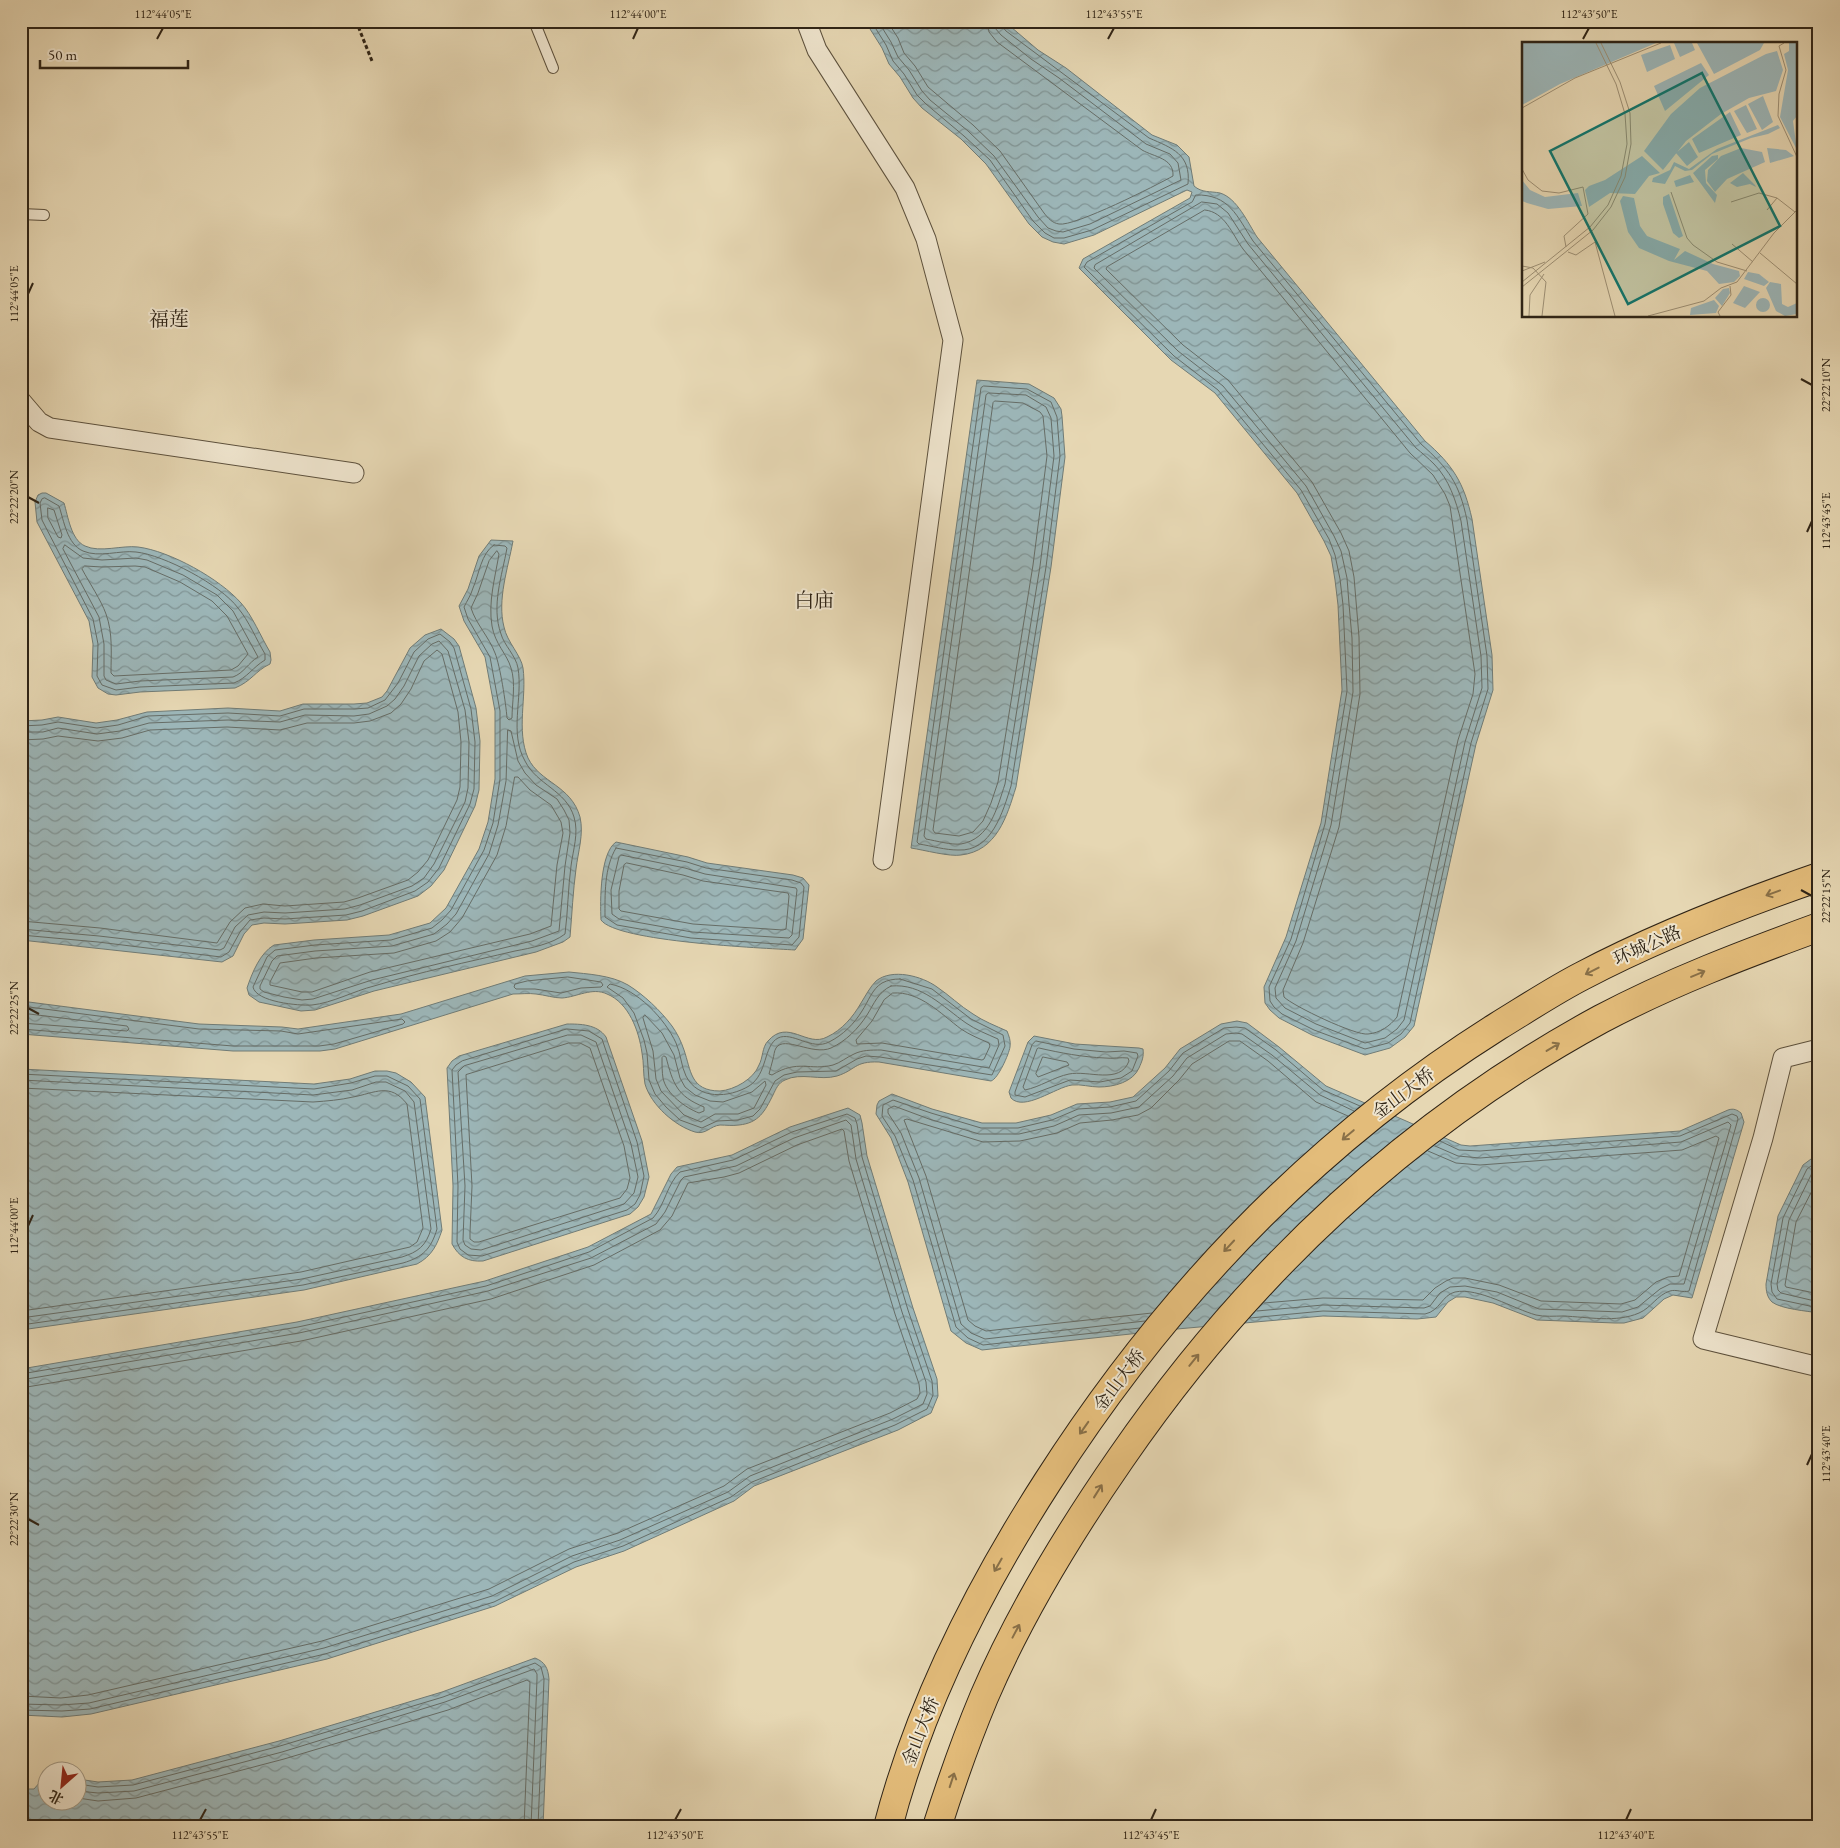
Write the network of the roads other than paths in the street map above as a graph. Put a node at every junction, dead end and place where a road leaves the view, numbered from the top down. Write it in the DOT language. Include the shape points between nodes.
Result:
graph roads {
  1 [pos="534,21"];
  2 [pos="806,21"];
  3 [pos="553,68"];
  4 [pos="21,214"];
  5 [pos="44,215"];
  6 [pos="21,401"];
  7 [pos="354,474"];
  8 [pos="883,860"];
  9 [pos="1819,877"];
  10 [pos="1819,927"];
  11 [pos="1486,1034"];
  12 [pos="1819,1049"];
  13 [pos="1819,1367"];
  14 [pos="888,1827"];
  15 [pos="937,1827"];
  1 -- 3 [label="lane"];
  2 -- 8 [label="street" via="816,50 905,188 926,240 953,340"];
  4 -- 5 [label="lane"];
  6 -- 7 [label="street" via="39,422 50,428"];
  9 -- 11 [label="highway, 环城公路, one-way" via="1733,908 1616,959 1577,978"];
  15 -- 10 [label="highway, one-way" via="953,1776 1002,1657 1103,1484 1175,1383 1249,1294 1312,1229 1443,1120 1584,1029 1636,1001"];
  11 -- 14 [label="highway, 金山大桥, one-way" via="1415,1082 1314,1163 1207,1270 1120,1378 1027,1515 960,1636 908,1761"];
  12 -- 13 [label="street" via="1783,1058 1763,1138 1703,1339"];
}
